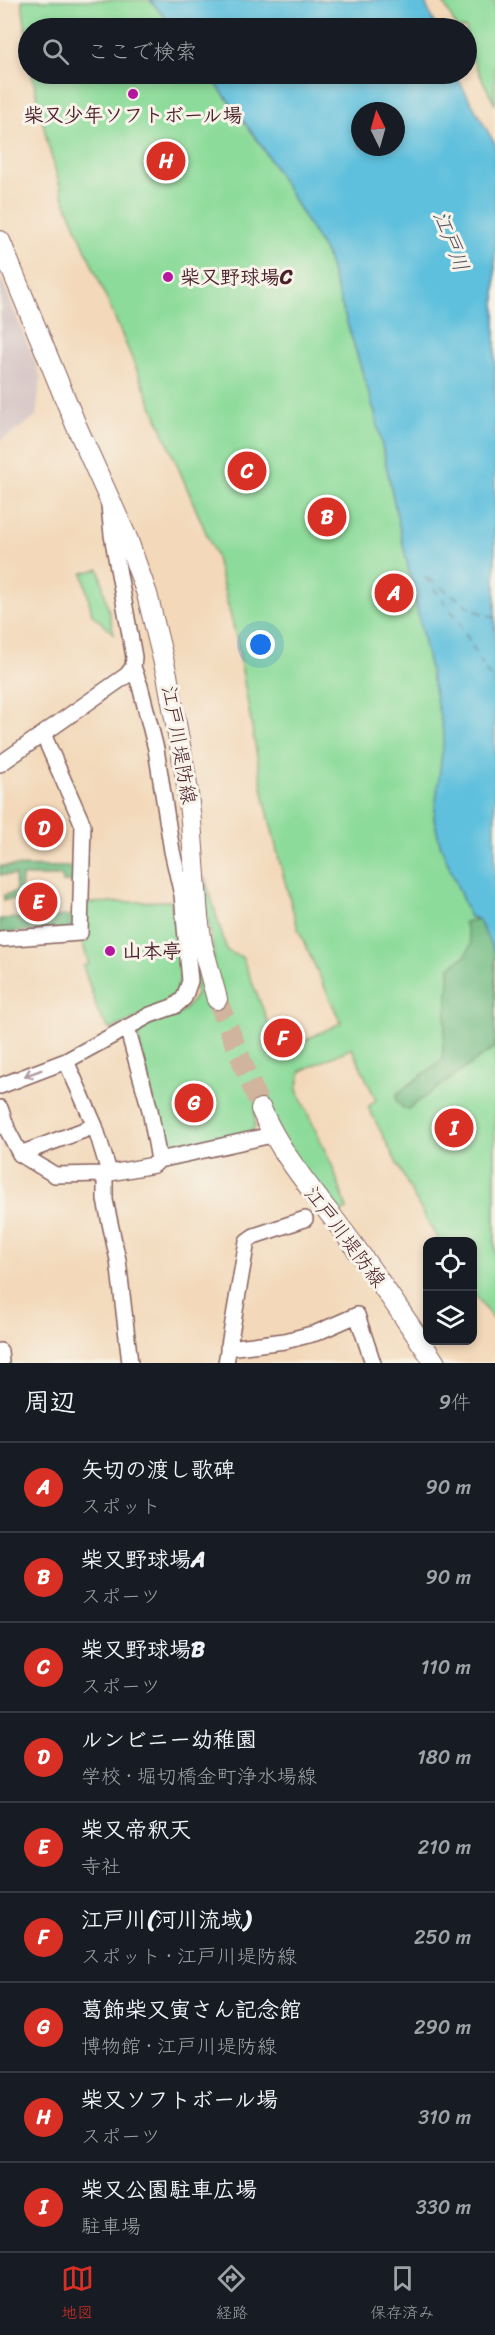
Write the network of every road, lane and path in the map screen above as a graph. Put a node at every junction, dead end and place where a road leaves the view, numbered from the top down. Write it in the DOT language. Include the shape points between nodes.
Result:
graph roads {
  1 [pos="0,241"];
  2 [pos="109,499"];
  3 [pos="133,667"];
  4 [pos="43,734"];
  5 [pos="0,764"];
  6 [pos="0,939"];
  7 [pos="217,999"];
  8 [pos="127,1027"];
  9 [pos="66,1061"];
  10 [pos="0,1086"];
  11 [pos="0,1108"];
  12 [pos="261,1109"];
  13 [pos="95,1126"];
  14 [pos="272,1135"];
  15 [pos="20,1154"];
  16 [pos="159,1160"];
  17 [pos="107,1173"];
  18 [pos="305,1219"];
  19 [pos="0,1351"];
  20 [pos="227,1356"];
  21 [pos="1,1363"];
  22 [pos="130,1363"];
  23 [pos="373,1363"];
  24 [pos="435,1363"];
  1 -- 2 [label="main road, 江戸川堤防線"];
  2 -- 3 [label="street, 江戸川堤防線"];
  2 -- 7 [label="main road, 江戸川堤防線" via="141,575 167,675 186,778 198,917"];
  3 -- 4 [label="street"];
  3 -- 8 [label="street, 江戸川堤防線" via="156,749 182,895 190,981 184,998 175,1006"];
  4 -- 5 [label="street"];
  4 -- 6 [label="street" via="83,825 80,933"];
  8 -- 9 [label="street, 江戸川堤防線"];
  8 -- 16 [label="street"];
  9 -- 10 [label="street, 江戸川堤防線, one-way"];
  9 -- 13 [label="street"];
  11 -- 15 [label="street"];
  12 -- 14 [label="main road, 江戸川堤防線"];
  13 -- 15 [label="street"];
  13 -- 17 [label="street"];
  14 -- 16 [label="street"];
  14 -- 24 [label="main road, 江戸川堤防線"];
  15 -- 17 [label="street" via="55,1175"];
  16 -- 17 [label="street" via="154,1165"];
  17 -- 22 [label="street" via="105,1200 118,1260"];
  18 -- 20 [label="street" via="247,1241"];
  19 -- 21 [label="street"];
  20 -- 23 [label="street" via="316,1333 357,1315"];
}
